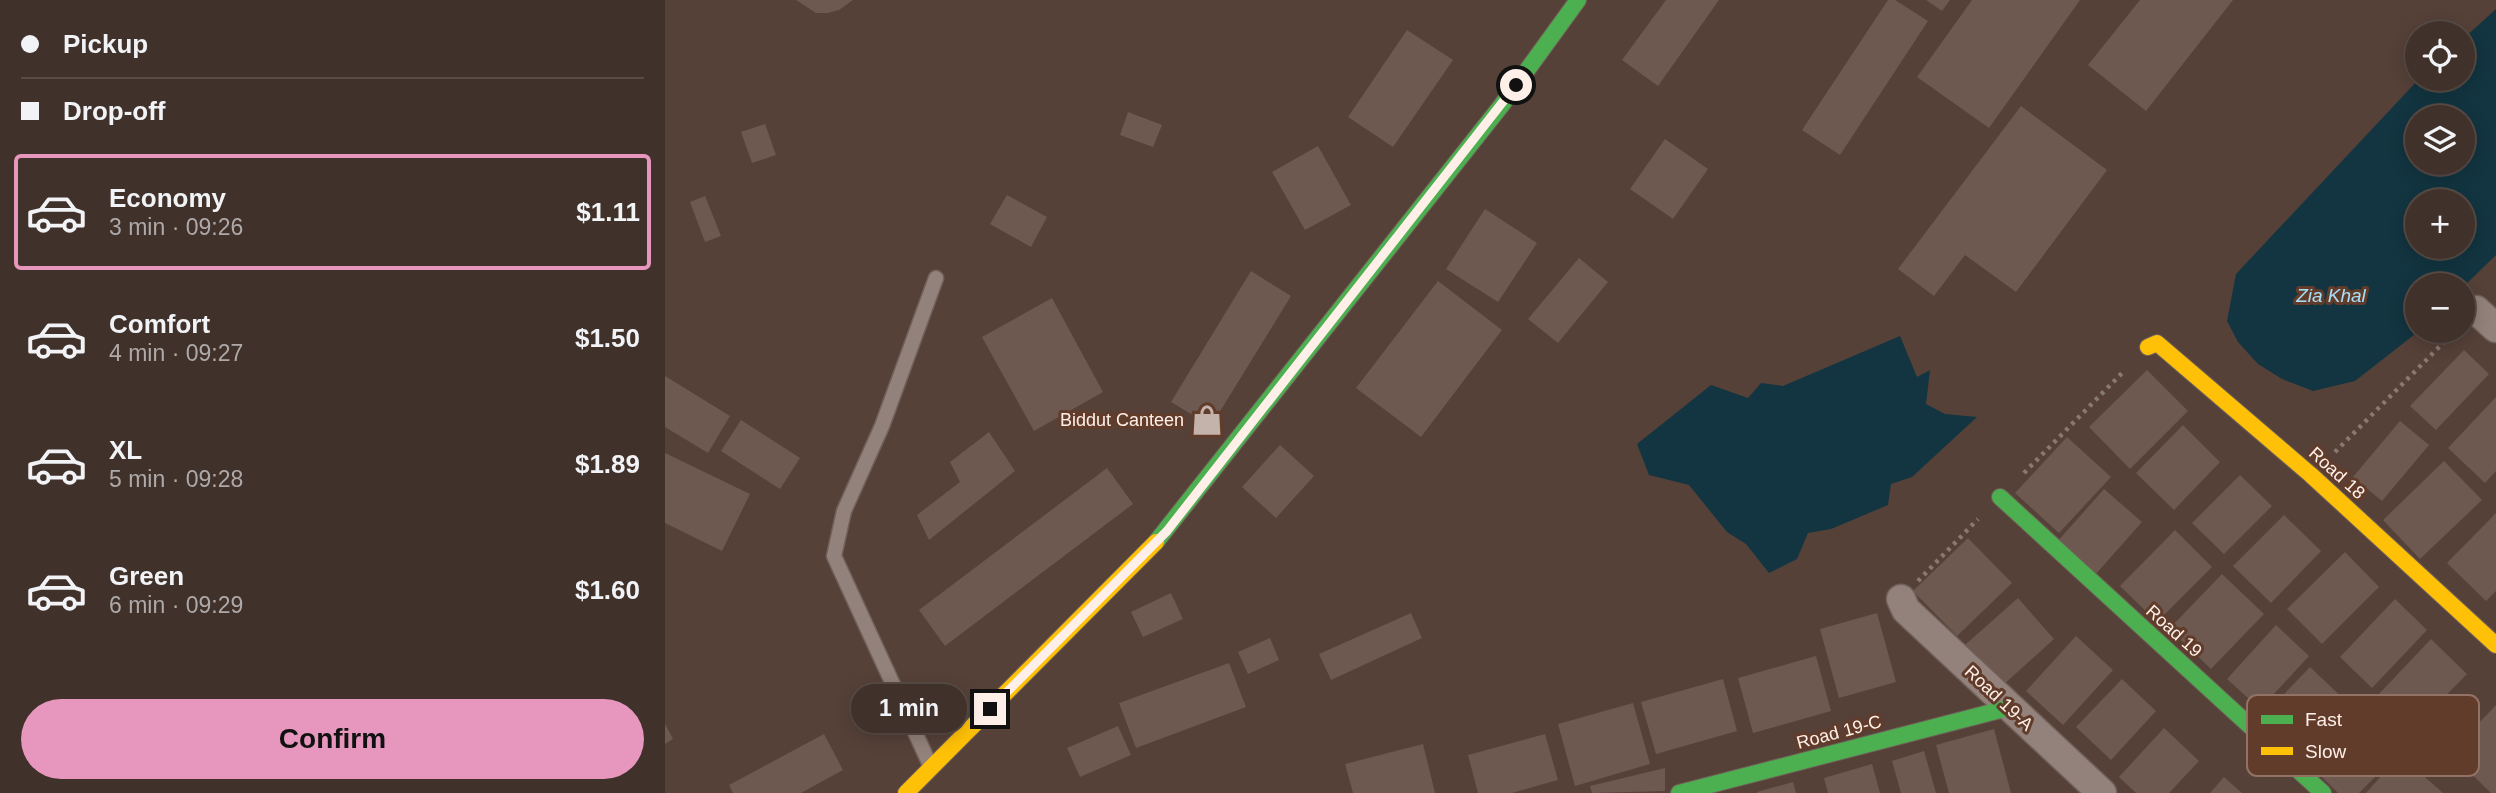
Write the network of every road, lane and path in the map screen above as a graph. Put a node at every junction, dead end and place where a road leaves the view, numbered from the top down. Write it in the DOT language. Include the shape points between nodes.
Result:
graph roads {
  1 [pos="1578,0"];
  2 [pos="936,278"];
  3 [pos="2443,343"];
  4 [pos="2147,347"];
  5 [pos="2311,475"];
  6 [pos="2000,497"];
  7 [pos="1901,599"];
  8 [pos="2496,645"];
  9 [pos="2008,708"];
  10 [pos="2247,723"];
  11 [pos="932,768"];
  12 [pos="2304,776"];
  13 [pos="906,793"];
  14 [pos="1679,793"];
  15 [pos="2102,793"];
  16 [pos="2323,793"];
  1 -- 11 [label="street" via="1501,106 1167,531"];
  2 -- 11 [label="lane" via="883,426 845,511 834,556"];
  3 -- 5 [label="path"];
  4 -- 5 [label="street, Road 18" via="2157,343"];
  5 -- 8 [label="street, Road 18"];
  6 -- 10 [label="street, Road 19"];
  7 -- 9 [label="street, Road 19-A" via="1906,610"];
  9 -- 14 [label="street, Road 19-C"];
  9 -- 15 [label="street, Road 19-A"];
  11 -- 13 [label="street"];
  12 -- 16 [label="street, Road 19"];
}
